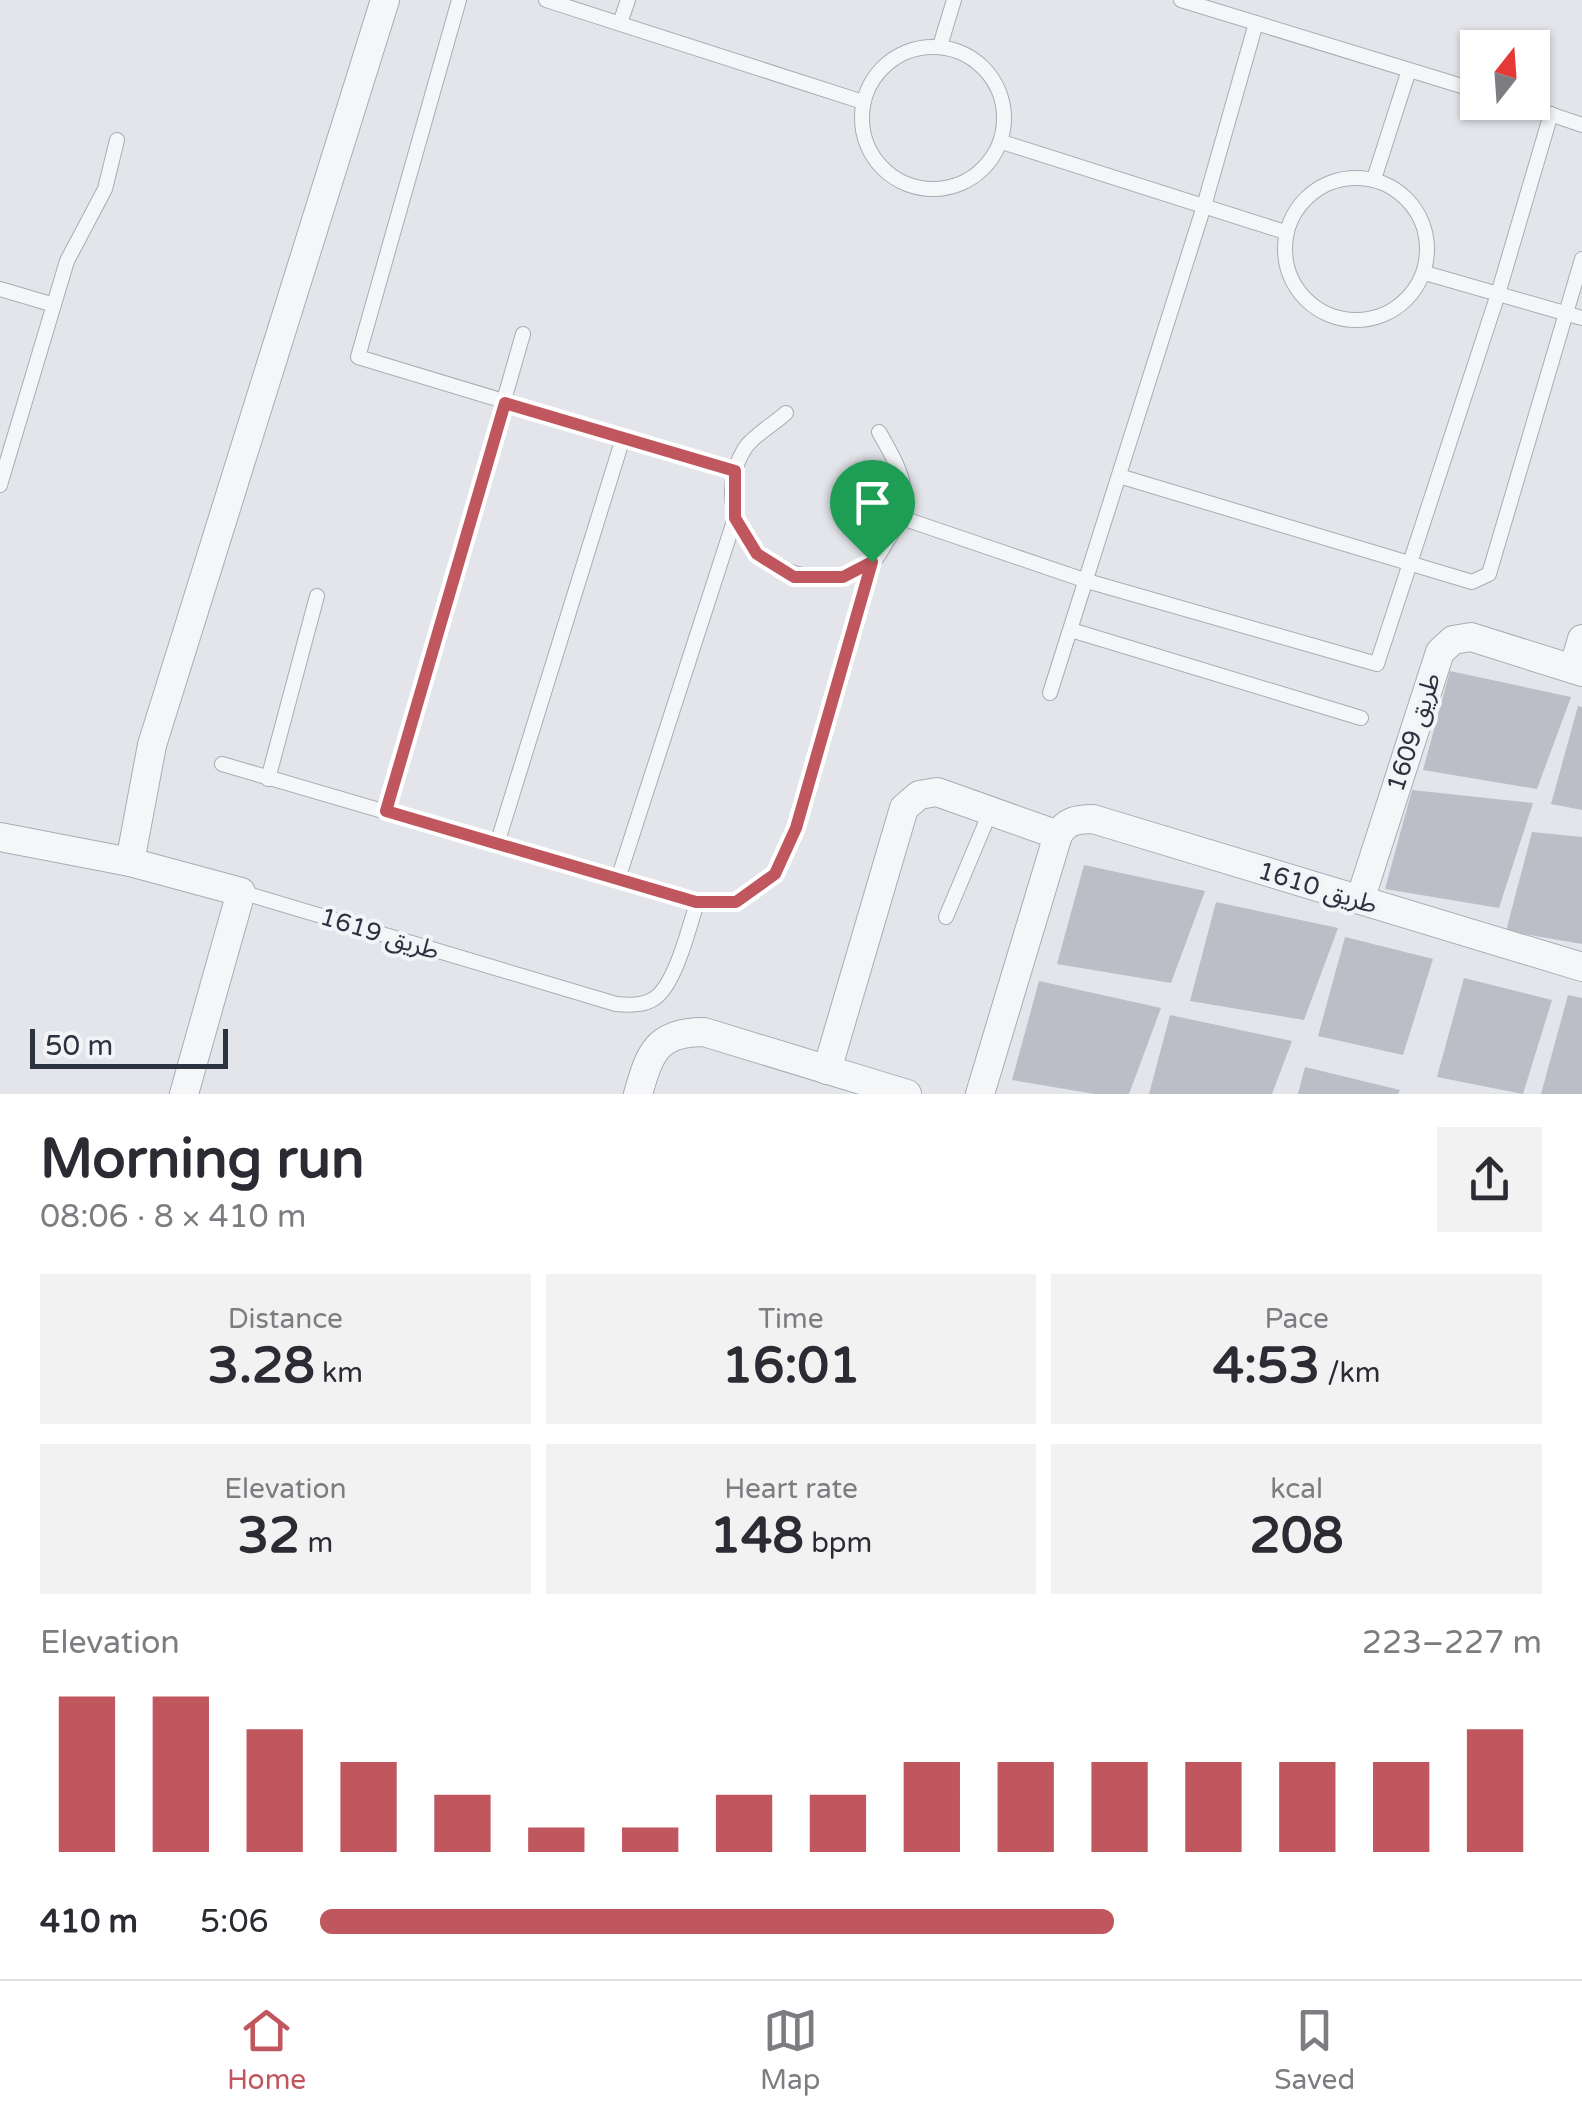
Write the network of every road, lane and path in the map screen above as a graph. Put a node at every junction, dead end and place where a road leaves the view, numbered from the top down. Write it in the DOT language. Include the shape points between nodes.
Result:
graph roads {
  1 [pos="385,0"];
  2 [pos="459,0"];
  3 [pos="546,0"];
  4 [pos="628,0"];
  5 [pos="954,0"];
  6 [pos="1181,0"];
  7 [pos="1256,23"];
  8 [pos="620,24"];
  9 [pos="940,46"];
  10 [pos="1409,70"];
  11 [pos="1460,86"];
  12 [pos="863,102"];
  13 [pos="1552,114"];
  14 [pos="1582,124"];
  15 [pos="118,140"];
  16 [pos="1002,142"];
  17 [pos="1374,179"];
  18 [pos="1204,206"];
  19 [pos="1286,232"];
  20 [pos="1582,258"];
  21 [pos="1424,273"];
  22 [pos="0,289"];
  23 [pos="1498,294"];
  24 [pos="54,304"];
  25 [pos="1564,313"];
  26 [pos="1582,318"];
  27 [pos="523,334"];
  28 [pos="505,403"];
  29 [pos="0,413"];
  30 [pos="786,414"];
  31 [pos="18,419"];
  32 [pos="880,432"];
  33 [pos="623,438"];
  34 [pos="735,471"];
  35 [pos="1118,476"];
  36 [pos="0,485"];
  37 [pos="735,518"];
  38 [pos="902,518"];
  39 [pos="872,562"];
  40 [pos="1412,563"];
  41 [pos="1088,581"];
  42 [pos="317,596"];
  43 [pos="1071,630"];
  44 [pos="1582,639"];
  45 [pos="1577,671"];
  46 [pos="1050,693"];
  47 [pos="1360,718"];
  48 [pos="222,764"];
  49 [pos="268,780"];
  50 [pos="992,810"];
  51 [pos="386,811"];
  52 [pos="1058,835"];
  53 [pos="0,837"];
  54 [pos="497,844"];
  55 [pos="130,862"];
  56 [pos="618,880"];
  57 [pos="241,892"];
  58 [pos="1360,900"];
  59 [pos="696,902"];
  60 [pos="946,917"];
  61 [pos="1582,967"];
  62 [pos="826,1070"];
  63 [pos="184,1094"];
  64 [pos="638,1094"];
  65 [pos="907,1094"];
  66 [pos="980,1094"];
  1 -- 55 [label="street" via="152,745"];
  2 -- 28 [label="lane" via="358,357"];
  3 -- 8 [label="lane"];
  4 -- 8 [label="lane"];
  5 -- 9 [label="lane"];
  6 -- 7 [label="lane"];
  7 -- 10 [label="lane"];
  7 -- 18 [label="lane"];
  8 -- 12 [label="lane"];
  9 -- 12 [label="lane" via="910,50 878,72"];
  9 -- 16 [label="lane" via="983,65 1003,98"];
  10 -- 11 [label="lane"];
  10 -- 17 [label="lane"];
  12 -- 16 [label="lane" via="863,134 878,163 913,187 957,186 989,165"];
  13 -- 14 [label="lane"];
  13 -- 23 [label="lane"];
  15 -- 24 [label="lane" via="105,189 67,261"];
  16 -- 18 [label="lane"];
  17 -- 19 [label="lane" via="1332,180 1300,203"];
  17 -- 21 [label="lane" via="1405,196 1426,229"];
  18 -- 19 [label="lane"];
  18 -- 35 [label="lane"];
  19 -- 21 [label="lane" via="1286,265 1300,294 1336,318 1380,317 1412,295"];
  20 -- 25 [label="lane"];
  21 -- 23 [label="lane"];
  22 -- 24 [label="lane"];
  23 -- 25 [label="lane"];
  23 -- 40 [label="lane"];
  24 -- 31 [label="lane"];
  25 -- 26 [label="lane"];
  25 -- 40 [label="lane" via="1489,574 1472,582"];
  27 -- 28 [label="lane"];
  28 -- 33 [label="lane"];
  28 -- 51 [label="lane"];
  29 -- 31 [label="lane"];
  30 -- 34 [label="lane" via="747,445"];
  31 -- 36 [label="lane"];
  32 -- 38 [label="lane" via="904,476"];
  33 -- 34 [label="lane"];
  33 -- 54 [label="lane"];
  34 -- 37 [label="lane"];
  35 -- 40 [label="lane"];
  35 -- 41 [label="lane"];
  37 -- 39 [label="lane" via="757,554 794,577 843,577"];
  37 -- 56 [label="lane"];
  38 -- 39 [label="lane"];
  38 -- 41 [label="lane"];
  39 -- 59 [label="lane" via="796,828 775,874 736,902"];
  40 -- 41 [label="lane" via="1380,661 1372,666"];
  41 -- 43 [label="lane"];
  42 -- 49 [label="lane"];
  43 -- 46 [label="lane"];
  43 -- 47 [label="lane"];
  44 -- 45 [label="street"];
  45 -- 58 [label="street, طريق 1609" via="1471,638 1453,640 1440,652"];
  48 -- 49 [label="lane"];
  49 -- 51 [label="lane"];
  50 -- 52 [label="street"];
  50 -- 60 [label="lane"];
  50 -- 62 [label="street" via="937,792 919,795 904,808"];
  51 -- 54 [label="lane"];
  52 -- 58 [label="street, طريق 1610" via="1077,819 1093,819"];
  52 -- 66 [label="street"];
  53 -- 55 [label="street, طريق 1619"];
  54 -- 56 [label="lane"];
  55 -- 57 [label="street, طريق 1619"];
  56 -- 59 [label="lane"];
  57 -- 59 [label="lane, طريق 1619" via="635,1005 656,998 671,975"];
  57 -- 63 [label="street"];
  58 -- 61 [label="street, طريق 1610"];
  62 -- 64 [label="street" via="704,1032 682,1032 651,1055"];
  62 -- 65 [label="street"];
}
